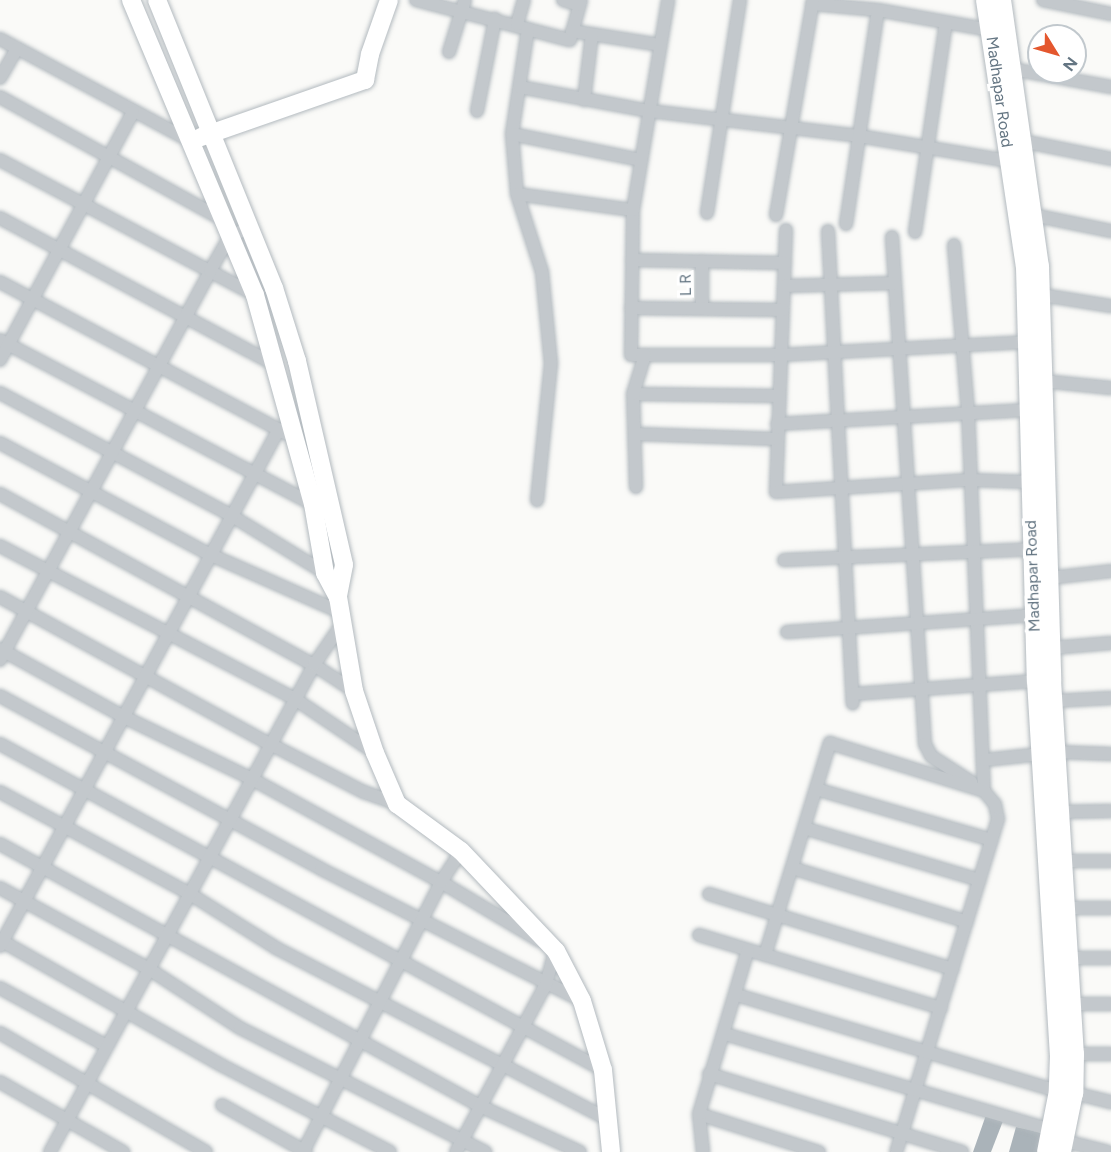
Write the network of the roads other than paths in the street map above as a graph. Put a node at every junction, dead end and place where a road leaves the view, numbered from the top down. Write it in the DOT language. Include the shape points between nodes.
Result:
graph roads {
  1 [pos="131,0"];
  2 [pos="157,0"];
  3 [pos="389,0"];
  4 [pos="416,0"];
  5 [pos="524,0"];
  6 [pos="563,0"];
  7 [pos="668,0"];
  8 [pos="740,0"];
  9 [pos="985,0"];
  10 [pos="1002,0"];
  11 [pos="1043,0"];
  12 [pos="812,2"];
  13 [pos="580,3"];
  14 [pos="464,6"];
  15 [pos="878,10"];
  16 [pos="1111,14"];
  17 [pos="495,19"];
  18 [pos="946,22"];
  19 [pos="523,26"];
  20 [pos="990,30"];
  21 [pos="572,31"];
  22 [pos="592,34"];
  23 [pos="0,39"];
  24 [pos="660,45"];
  25 [pos="17,48"];
  26 [pos="449,52"];
  27 [pos="1012,69"];
  28 [pos="0,78"];
  29 [pos="520,87"];
  30 [pos="1111,87"];
  31 [pos="0,97"];
  32 [pos="584,100"];
  33 [pos="477,111"];
  34 [pos="650,111"];
  35 [pos="133,112"];
  36 [pos="722,117"];
  37 [pos="790,129"];
  38 [pos="210,134"];
  39 [pos="512,134"];
  40 [pos="859,135"];
  41 [pos="190,141"];
  42 [pos="1022,141"];
  43 [pos="927,147"];
  44 [pos="109,157"];
  45 [pos="1111,159"];
  46 [pos="0,160"];
  47 [pos="641,160"];
  48 [pos="1009,161"];
  49 [pos="517,194"];
  50 [pos="84,204"];
  51 [pos="633,210"];
  52 [pos="707,213"];
  53 [pos="776,215"];
  54 [pos="1033,215"];
  55 [pos="0,218"];
  56 [pos="222,219"];
  57 [pos="846,224"];
  58 [pos="249,228"];
  59 [pos="786,230"];
  60 [pos="828,231"];
  61 [pos="1111,231"];
  62 [pos="915,232"];
  63 [pos="231,236"];
  64 [pos="892,237"];
  65 [pos="954,245"];
  66 [pos="59,250"];
  67 [pos="632,260"];
  68 [pos="702,261"];
  69 [pos="785,263"];
  70 [pos="210,271"];
  71 [pos="0,282"];
  72 [pos="895,283"];
  73 [pos="784,286"];
  74 [pos="831,286"];
  75 [pos="255,295"];
  76 [pos="1042,295"];
  77 [pos="32,300"];
  78 [pos="1111,306"];
  79 [pos="631,308"];
  80 [pos="702,309"];
  81 [pos="783,310"];
  82 [pos="185,316"];
  83 [pos="4,342"];
  84 [pos="1026,342"];
  85 [pos="962,345"];
  86 [pos="899,349"];
  87 [pos="834,352"];
  88 [pos="645,355"];
  89 [pos="780,355"];
  90 [pos="0,360"];
  91 [pos="159,365"];
  92 [pos="278,366"];
  93 [pos="1043,381"];
  94 [pos="1111,388"];
  95 [pos="0,393"];
  96 [pos="633,394"];
  97 [pos="778,396"];
  98 [pos="135,409"];
  99 [pos="1028,410"];
  100 [pos="968,411"];
  101 [pos="903,416"];
  102 [pos="838,420"];
  103 [pos="777,424"];
  104 [pos="279,429"];
  105 [pos="634,434"];
  106 [pos="296,438"];
  107 [pos="776,439"];
  108 [pos="0,443"];
  109 [pos="113,451"];
  110 [pos="255,473"];
  111 [pos="969,480"];
  112 [pos="1029,482"];
  113 [pos="908,485"];
  114 [pos="636,487"];
  115 [pos="92,490"];
  116 [pos="842,491"];
  117 [pos="0,494"];
  118 [pos="537,500"];
  119 [pos="314,504"];
  120 [pos="232,516"];
  121 [pos="70,531"];
  122 [pos="0,546"];
  123 [pos="1032,549"];
  124 [pos="973,550"];
  125 [pos="912,554"];
  126 [pos="211,555"];
  127 [pos="846,557"];
  128 [pos="784,560"];
  129 [pos="47,572"];
  130 [pos="1111,572"];
  131 [pos="325,573"];
  132 [pos="1049,578"];
  133 [pos="189,596"];
  134 [pos="0,597"];
  135 [pos="340,611"];
  136 [pos="26,612"];
  137 [pos="1034,615"];
  138 [pos="977,619"];
  139 [pos="916,622"];
  140 [pos="849,626"];
  141 [pos="169,632"];
  142 [pos="787,632"];
  143 [pos="1111,643"];
  144 [pos="1052,648"];
  145 [pos="2,653"];
  146 [pos="314,664"];
  147 [pos="146,675"];
  148 [pos="1036,681"];
  149 [pos="981,687"];
  150 [pos="354,691"];
  151 [pos="921,692"];
  152 [pos="0,696"];
  153 [pos="1111,698"];
  154 [pos="295,699"];
  155 [pos="1053,702"];
  156 [pos="124,717"];
  157 [pos="0,744"];
  158 [pos="270,744"];
  159 [pos="104,753"];
  160 [pos="375,753"];
  161 [pos="1048,753"];
  162 [pos="1111,754"];
  163 [pos="985,760"];
  164 [pos="252,779"];
  165 [pos="85,789"];
  166 [pos="816,789"];
  167 [pos="984,790"];
  168 [pos="0,792"];
  169 [pos="397,804"];
  170 [pos="1059,812"];
  171 [pos="1111,812"];
  172 [pos="230,821"];
  173 [pos="65,827"];
  174 [pos="804,828"];
  175 [pos="992,840"];
  176 [pos="0,844"];
  177 [pos="461,851"];
  178 [pos="210,856"];
  179 [pos="1063,861"];
  180 [pos="1111,861"];
  181 [pos="42,868"];
  182 [pos="792,868"];
  183 [pos="979,880"];
  184 [pos="441,882"];
  185 [pos="0,888"];
  186 [pos="190,894"];
  187 [pos="709,894"];
  188 [pos="24,901"];
  189 [pos="1066,908"];
  190 [pos="1111,908"];
  191 [pos="777,915"];
  192 [pos="423,919"];
  193 [pos="967,922"];
  194 [pos="699,935"];
  195 [pos="167,936"];
  196 [pos="1,943"];
  197 [pos="748,950"];
  198 [pos="556,951"];
  199 [pos="765,955"];
  200 [pos="1069,958"];
  201 [pos="1111,958"];
  202 [pos="401,960"];
  203 [pos="149,969"];
  204 [pos="953,969"];
  205 [pos="546,984"];
  206 [pos="0,988"];
  207 [pos="737,995"];
  208 [pos="582,1001"];
  209 [pos="380,1002"];
  210 [pos="1071,1004"];
  211 [pos="1111,1004"];
  212 [pos="940,1008"];
  213 [pos="128,1010"];
  214 [pos="522,1026"];
  215 [pos="0,1033"];
  216 [pos="725,1034"];
  217 [pos="360,1041"];
  218 [pos="107,1046"];
  219 [pos="928,1050"];
  220 [pos="1075,1054"];
  221 [pos="1111,1054"];
  222 [pos="503,1063"];
  223 [pos="603,1070"];
  224 [pos="709,1074"];
  225 [pos="340,1079"];
  226 [pos="89,1081"];
  227 [pos="0,1082"];
  228 [pos="915,1092"];
  229 [pos="1066,1092"];
  230 [pos="1111,1102"];
  231 [pos="222,1105"];
  232 [pos="480,1106"];
  233 [pos="699,1114"];
  234 [pos="322,1115"];
  235 [pos="68,1119"];
  236 [pos="607,1119"];
  237 [pos="902,1134"];
  238 [pos="462,1140"];
  239 [pos="1059,1141"];
  240 [pos="50,1152"];
  241 [pos="123,1152"];
  242 [pos="206,1152"];
  243 [pos="305,1152"];
  244 [pos="390,1152"];
  245 [pos="456,1152"];
  246 [pos="486,1152"];
  247 [pos="580,1152"];
  248 [pos="611,1152"];
  249 [pos="703,1152"];
  250 [pos="819,1152"];
  251 [pos="896,1152"];
  252 [pos="962,1152"];
  253 [pos="1046,1152"];
  254 [pos="1108,1152"];
  1 -- 41 [label="main road"];
  2 -- 38 [label="main road"];
  3 -- 38 [label="main road" via="365,80"];
  4 -- 14 [label="street"];
  5 -- 19 [label="street"];
  6 -- 13 [label="street"];
  7 -- 24 [label="street"];
  8 -- 36 [label="street"];
  9 -- 20 [label="main road, Madhapar Road"];
  10 -- 27 [label="main road, Madhapar Road"];
  11 -- 16 [label="street"];
  12 -- 15 [label="street"];
  12 -- 37 [label="street"];
  13 -- 21 [label="street"];
  14 -- 17 [label="street"];
  14 -- 26 [label="street"];
  15 -- 18 [label="street"];
  15 -- 40 [label="street"];
  17 -- 19 [label="street"];
  17 -- 33 [label="street"];
  18 -- 20 [label="street"];
  18 -- 43 [label="street"];
  19 -- 21 [label="street" via="570,40"];
  19 -- 29 [label="street"];
  20 -- 48 [label="main road, Madhapar Road"];
  21 -- 22 [label="street"];
  22 -- 24 [label="street"];
  22 -- 32 [label="street"];
  23 -- 25 [label="street"];
  24 -- 34 [label="street"];
  25 -- 28 [label="street"];
  25 -- 35 [label="street"];
  27 -- 30 [label="street"];
  27 -- 42 [label="main road, Madhapar Road"];
  29 -- 32 [label="street"];
  29 -- 39 [label="street"];
  31 -- 44 [label="street"];
  32 -- 34 [label="street"];
  34 -- 36 [label="street"];
  34 -- 47 [label="street"];
  35 -- 41 [label="street"];
  35 -- 44 [label="street"];
  36 -- 37 [label="street"];
  36 -- 52 [label="street"];
  37 -- 40 [label="street"];
  37 -- 53 [label="street"];
  38 -- 41 [label="main road"];
  38 -- 58 [label="main road"];
  39 -- 47 [label="street"];
  39 -- 49 [label="street"];
  40 -- 43 [label="street"];
  40 -- 57 [label="street"];
  41 -- 56 [label="main road"];
  42 -- 45 [label="street"];
  42 -- 54 [label="main road, Madhapar Road"];
  43 -- 48 [label="street"];
  43 -- 62 [label="street"];
  44 -- 50 [label="street"];
  44 -- 56 [label="street"];
  46 -- 50 [label="street"];
  47 -- 51 [label="street"];
  48 -- 84 [label="main road, Madhapar Road" via="1024,267"];
  49 -- 51 [label="street"];
  49 -- 118 [label="street" via="542,272 551,363"];
  50 -- 66 [label="street"];
  50 -- 70 [label="street"];
  51 -- 67 [label="street"];
  54 -- 61 [label="street"];
  54 -- 76 [label="main road, Madhapar Road"];
  55 -- 66 [label="street"];
  56 -- 63 [label="main road"];
  58 -- 63 [label="street"];
  58 -- 135 [label="main road" via="274,288 316,434 344,565"];
  59 -- 69 [label="street"];
  60 -- 74 [label="street"];
  63 -- 70 [label="street"];
  63 -- 75 [label="main road"];
  64 -- 72 [label="street"];
  65 -- 85 [label="street"];
  66 -- 77 [label="street"];
  66 -- 82 [label="street"];
  67 -- 68 [label="street"];
  67 -- 79 [label="street"];
  68 -- 69 [label="street"];
  68 -- 80 [label="street, L R"];
  69 -- 73 [label="street"];
  70 -- 75 [label="street"];
  70 -- 82 [label="street"];
  71 -- 77 [label="street"];
  72 -- 74 [label="street"];
  72 -- 86 [label="street"];
  73 -- 74 [label="street"];
  73 -- 81 [label="street"];
  74 -- 87 [label="street"];
  75 -- 92 [label="main road"];
  76 -- 78 [label="street"];
  76 -- 93 [label="main road, Madhapar Road"];
  77 -- 83 [label="street"];
  77 -- 91 [label="street"];
  79 -- 80 [label="street"];
  79 -- 88 [label="street" via="631,355"];
  80 -- 81 [label="street"];
  81 -- 89 [label="street"];
  82 -- 91 [label="street"];
  82 -- 92 [label="street"];
  83 -- 90 [label="street"];
  83 -- 98 [label="street"];
  84 -- 85 [label="street"];
  84 -- 99 [label="main road, Madhapar Road"];
  85 -- 86 [label="street"];
  85 -- 100 [label="street"];
  86 -- 87 [label="street"];
  86 -- 101 [label="street"];
  87 -- 89 [label="street"];
  87 -- 102 [label="street"];
  88 -- 89 [label="street"];
  88 -- 96 [label="street"];
  89 -- 97 [label="street"];
  91 -- 98 [label="street"];
  91 -- 104 [label="street"];
  92 -- 106 [label="main road"];
  93 -- 94 [label="street"];
  93 -- 132 [label="main road, Madhapar Road"];
  95 -- 109 [label="street"];
  96 -- 97 [label="street"];
  96 -- 105 [label="street"];
  97 -- 103 [label="street"];
  98 -- 109 [label="street"];
  98 -- 110 [label="street"];
  99 -- 100 [label="street"];
  99 -- 112 [label="main road, Madhapar Road"];
  100 -- 101 [label="street"];
  100 -- 111 [label="street"];
  101 -- 102 [label="street"];
  101 -- 113 [label="street"];
  102 -- 103 [label="street"];
  102 -- 116 [label="street"];
  103 -- 107 [label="street"];
  104 -- 106 [label="street"];
  104 -- 110 [label="street"];
  105 -- 107 [label="street"];
  105 -- 114 [label="street"];
  106 -- 119 [label="main road"];
  107 -- 116 [label="street" via="776,492"];
  108 -- 115 [label="street"];
  109 -- 115 [label="street"];
  109 -- 120 [label="street"];
  110 -- 119 [label="street"];
  110 -- 120 [label="street"];
  111 -- 112 [label="street"];
  111 -- 113 [label="street"];
  111 -- 124 [label="street"];
  112 -- 123 [label="main road, Madhapar Road"];
  113 -- 116 [label="street"];
  113 -- 125 [label="street"];
  115 -- 121 [label="street"];
  115 -- 126 [label="street"];
  116 -- 127 [label="street"];
  117 -- 121 [label="street"];
  119 -- 131 [label="main road"];
  120 -- 126 [label="street"];
  120 -- 131 [label="street"];
  121 -- 129 [label="street"];
  121 -- 133 [label="street"];
  122 -- 129 [label="street"];
  123 -- 124 [label="street"];
  123 -- 137 [label="main road, Madhapar Road"];
  124 -- 125 [label="street"];
  124 -- 138 [label="street"];
  125 -- 127 [label="street"];
  125 -- 139 [label="street"];
  126 -- 133 [label="street"];
  126 -- 135 [label="street"];
  127 -- 128 [label="street"];
  127 -- 140 [label="street"];
  129 -- 136 [label="street"];
  129 -- 141 [label="street"];
  130 -- 132 [label="street"];
  131 -- 135 [label="main road"];
  132 -- 144 [label="main road, Madhapar Road"];
  133 -- 141 [label="street"];
  133 -- 146 [label="street"];
  134 -- 136 [label="street"];
  135 -- 146 [label="street"];
  135 -- 150 [label="main road"];
  136 -- 145 [label="street"];
  136 -- 147 [label="street"];
  137 -- 138 [label="street"];
  137 -- 148 [label="main road, Madhapar Road"];
  138 -- 139 [label="street"];
  138 -- 149 [label="street"];
  139 -- 140 [label="street"];
  139 -- 151 [label="street"];
  140 -- 142 [label="street"];
  140 -- 151 [label="street" via="853,698"];
  141 -- 147 [label="street"];
  141 -- 154 [label="street"];
  143 -- 144 [label="street"];
  144 -- 155 [label="main road, Madhapar Road"];
  145 -- 156 [label="street"];
  146 -- 150 [label="street"];
  146 -- 154 [label="street"];
  147 -- 156 [label="street"];
  147 -- 158 [label="street"];
  148 -- 149 [label="street"];
  148 -- 161 [label="main road, Madhapar Road"];
  149 -- 151 [label="street"];
  149 -- 163 [label="street"];
  150 -- 160 [label="main road"];
  151 -- 167 [label="street" via="925,744 931,756"];
  152 -- 159 [label="street"];
  153 -- 155 [label="street"];
  154 -- 158 [label="street"];
  154 -- 160 [label="street"];
  155 -- 161 [label="main road, Madhapar Road"];
  156 -- 159 [label="street"];
  156 -- 164 [label="street"];
  157 -- 165 [label="street"];
  158 -- 164 [label="street"];
  158 -- 169 [label="street" via="364,792"];
  159 -- 165 [label="street"];
  159 -- 172 [label="street"];
  160 -- 169 [label="main road"];
  161 -- 162 [label="street"];
  161 -- 163 [label="street"];
  161 -- 170 [label="main road, Madhapar Road"];
  161 -- 229 [label="main road, Madhapar Road"];
  163 -- 167 [label="street"];
  164 -- 172 [label="street"];
  164 -- 184 [label="street"];
  165 -- 173 [label="street"];
  165 -- 178 [label="street"];
  166 -- 167 [label="street" via="830,743"];
  166 -- 174 [label="street"];
  166 -- 175 [label="street"];
  167 -- 175 [label="street" via="995,804 998,819"];
  168 -- 173 [label="street"];
  169 -- 177 [label="main road"];
  170 -- 171 [label="street"];
  170 -- 179 [label="main road, Madhapar Road"];
  172 -- 178 [label="street"];
  172 -- 192 [label="street"];
  173 -- 181 [label="street"];
  173 -- 186 [label="street"];
  174 -- 182 [label="street"];
  174 -- 183 [label="street"];
  175 -- 183 [label="street"];
  176 -- 181 [label="street"];
  177 -- 184 [label="street"];
  177 -- 198 [label="main road"];
  178 -- 186 [label="street"];
  178 -- 202 [label="street" via="301,910"];
  179 -- 180 [label="street"];
  179 -- 189 [label="main road, Madhapar Road"];
  181 -- 188 [label="street"];
  181 -- 195 [label="street"];
  182 -- 191 [label="street"];
  182 -- 193 [label="street"];
  183 -- 193 [label="street"];
  184 -- 192 [label="street"];
  184 -- 198 [label="street"];
  185 -- 188 [label="street"];
  186 -- 195 [label="street"];
  186 -- 209 [label="street" via="276,948"];
  187 -- 191 [label="street"];
  188 -- 196 [label="street"];
  188 -- 203 [label="street"];
  189 -- 190 [label="street"];
  189 -- 200 [label="main road, Madhapar Road"];
  191 -- 199 [label="street"];
  191 -- 204 [label="street"];
  192 -- 202 [label="street"];
  192 -- 205 [label="street"];
  193 -- 204 [label="street"];
  194 -- 197 [label="street"];
  195 -- 203 [label="street"];
  195 -- 217 [label="street"];
  196 -- 213 [label="street"];
  197 -- 199 [label="street"];
  197 -- 207 [label="street"];
  198 -- 205 [label="street"];
  198 -- 208 [label="main road"];
  199 -- 212 [label="street"];
  200 -- 201 [label="street"];
  200 -- 210 [label="main road, Madhapar Road"];
  202 -- 209 [label="street"];
  202 -- 214 [label="street"];
  203 -- 213 [label="street"];
  203 -- 225 [label="street" via="240,1028"];
  204 -- 212 [label="street"];
  205 -- 208 [label="street"];
  205 -- 214 [label="street"];
  206 -- 218 [label="street"];
  207 -- 216 [label="street"];
  207 -- 219 [label="street"];
  208 -- 223 [label="main road"];
  209 -- 217 [label="street"];
  209 -- 222 [label="street"];
  210 -- 211 [label="street"];
  210 -- 220 [label="main road, Madhapar Road"];
  212 -- 219 [label="street"];
  213 -- 218 [label="street"];
  213 -- 234 [label="street" via="221,1065"];
  214 -- 222 [label="street"];
  214 -- 223 [label="street"];
  215 -- 226 [label="street"];
  216 -- 224 [label="street"];
  216 -- 228 [label="street"];
  217 -- 225 [label="street"];
  217 -- 232 [label="street"];
  218 -- 226 [label="street"];
  219 -- 228 [label="street"];
  219 -- 229 [label="street"];
  220 -- 221 [label="street"];
  220 -- 229 [label="main road, Madhapar Road"];
  222 -- 232 [label="street"];
  222 -- 236 [label="street"];
  223 -- 236 [label="main road"];
  224 -- 233 [label="street"];
  224 -- 237 [label="street"];
  225 -- 234 [label="street"];
  225 -- 238 [label="street"];
  226 -- 235 [label="street"];
  226 -- 242 [label="street"];
  227 -- 235 [label="street"];
  228 -- 237 [label="street"];
  228 -- 239 [label="street"];
  229 -- 230 [label="street"];
  229 -- 239 [label="main road, Madhapar Road"];
  231 -- 243 [label="street"];
  232 -- 238 [label="street"];
  232 -- 247 [label="street"];
  233 -- 249 [label="street"];
  233 -- 250 [label="street"];
  234 -- 243 [label="street"];
  234 -- 244 [label="street"];
  235 -- 240 [label="street"];
  235 -- 241 [label="street"];
  236 -- 248 [label="main road"];
  237 -- 251 [label="street"];
  237 -- 252 [label="street"];
  238 -- 245 [label="street"];
  238 -- 246 [label="street"];
  239 -- 253 [label="main road, Madhapar Road"];
  239 -- 254 [label="street"];
}
